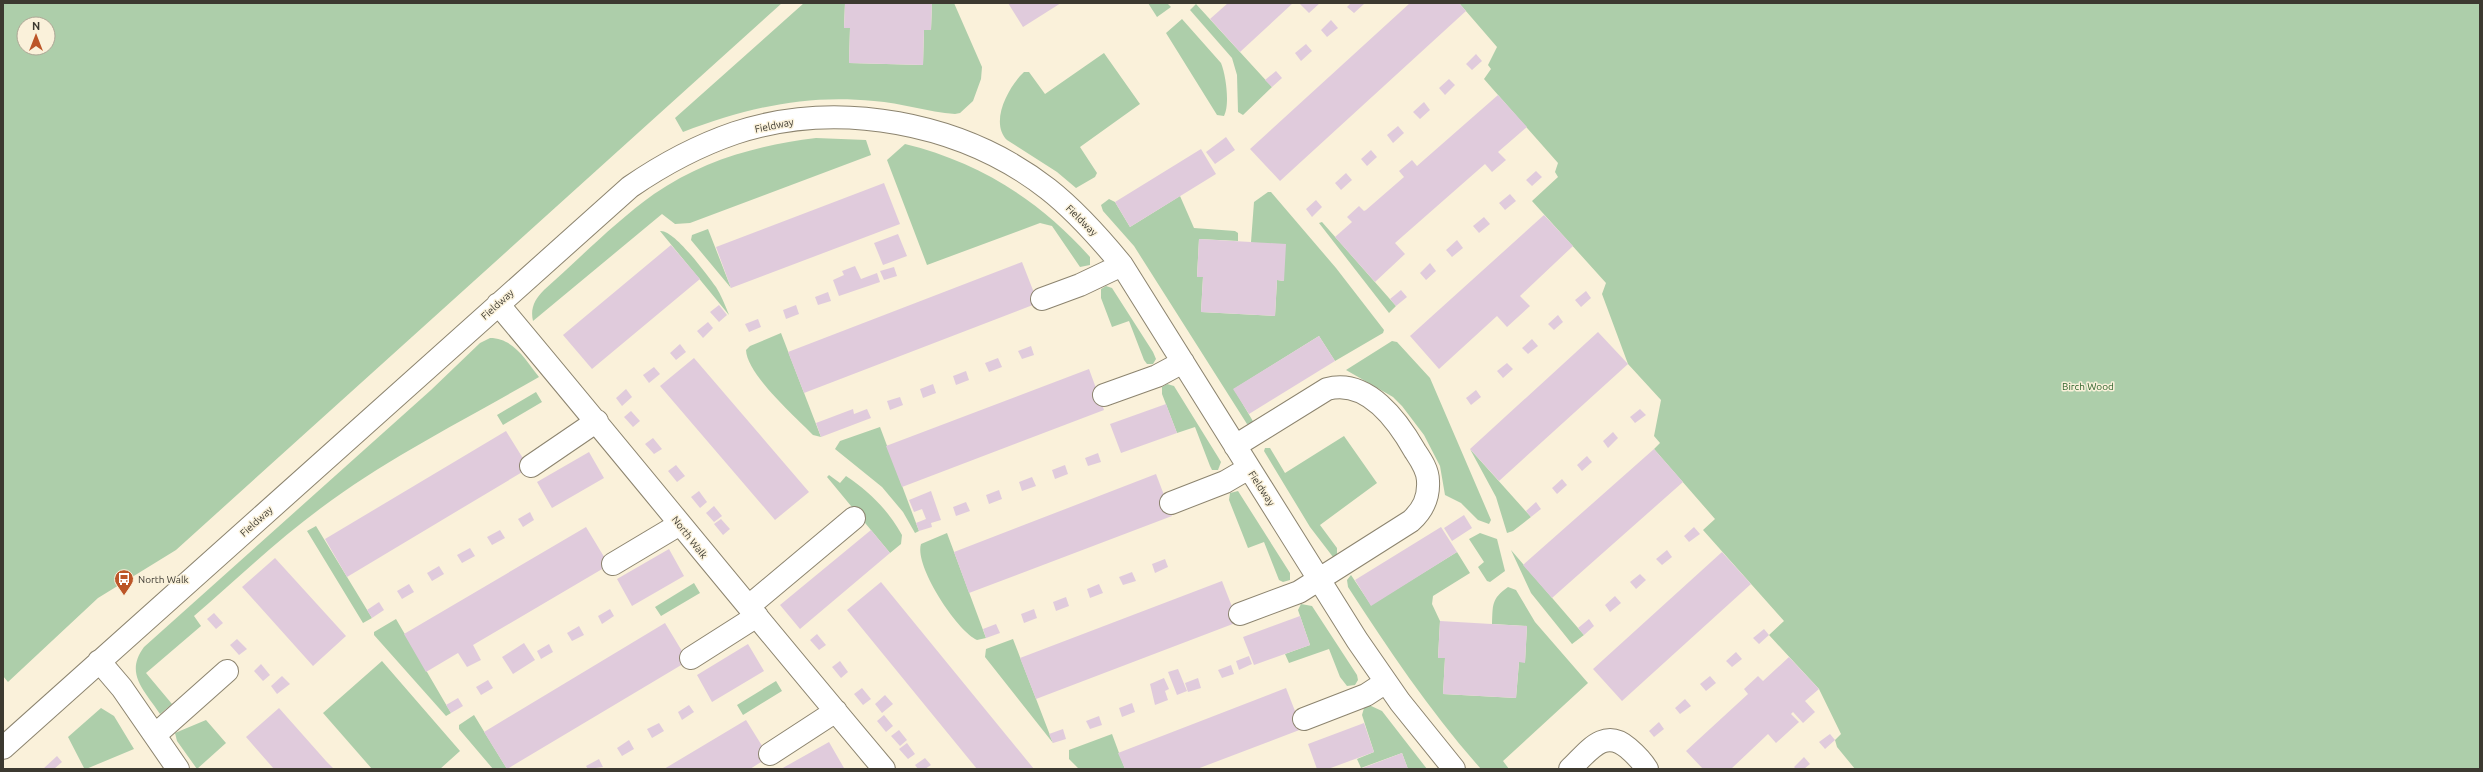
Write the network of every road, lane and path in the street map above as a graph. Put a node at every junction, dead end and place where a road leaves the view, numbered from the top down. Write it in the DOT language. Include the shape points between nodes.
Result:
graph roads {
  1 [pos="1122,265"];
  2 [pos="1042,299"];
  3 [pos="498,304"];
  4 [pos="1183,362"];
  5 [pos="1104,395"];
  6 [pos="597,421"];
  7 [pos="1235,446"];
  8 [pos="531,466"];
  9 [pos="1249,468"];
  10 [pos="1171,504"];
  11 [pos="854,518"];
  12 [pos="680,524"];
  13 [pos="613,564"];
  14 [pos="1319,579"];
  15 [pos="753,611"];
  16 [pos="1240,614"];
  17 [pos="691,658"];
  18 [pos="99,661"];
  19 [pos="226,670"];
  20 [pos="1386,682"];
  21 [pos="836,711"];
  22 [pos="1304,718"];
  23 [pos="155,735"];
  24 [pos="3,748"];
  25 [pos="770,754"];
  26 [pos="178,769"];
  27 [pos="884,769"];
  28 [pos="1454,769"];
  29 [pos="1570,769"];
  30 [pos="1647,769"];
  1 -- 2 [label="street"];
  1 -- 3 [label="street, Fieldway" via="1075,212 1017,168 986,151 903,124 842,118 802,120 767,124 734,134 667,163 630,187 602,210"];
  1 -- 4 [label="street, Fieldway"];
  3 -- 6 [label="street, North Walk"];
  3 -- 18 [label="street, Fieldway"];
  4 -- 5 [label="street" via="1157,376"];
  4 -- 7 [label="street, Fieldway"];
  6 -- 8 [label="street"];
  6 -- 12 [label="street, North Walk"];
  7 -- 9 [label="street, Fieldway"];
  7 -- 14 [label="street" via="1327,389 1337,386 1357,391 1378,403 1408,439 1425,468 1428,480 1427,498 1419,514"];
  9 -- 10 [label="street" via="1225,482"];
  9 -- 14 [label="street, Fieldway"];
  11 -- 15 [label="street"];
  12 -- 13 [label="street"];
  12 -- 15 [label="street, North Walk"];
  14 -- 16 [label="street" via="1299,592"];
  14 -- 20 [label="street, Fieldway"];
  15 -- 17 [label="street"];
  15 -- 21 [label="street, North Walk"];
  18 -- 23 [label="street" via="122,688"];
  18 -- 24 [label="street, Fieldway"];
  19 -- 23 [label="street"];
  20 -- 22 [label="street" via="1366,695"];
  20 -- 28 [label="street, Fieldway"];
  21 -- 25 [label="street"];
  21 -- 27 [label="street, North Walk"];
  23 -- 26 [label="street"];
  29 -- 30 [label="street" via="1605,739 1620,742"];
}
